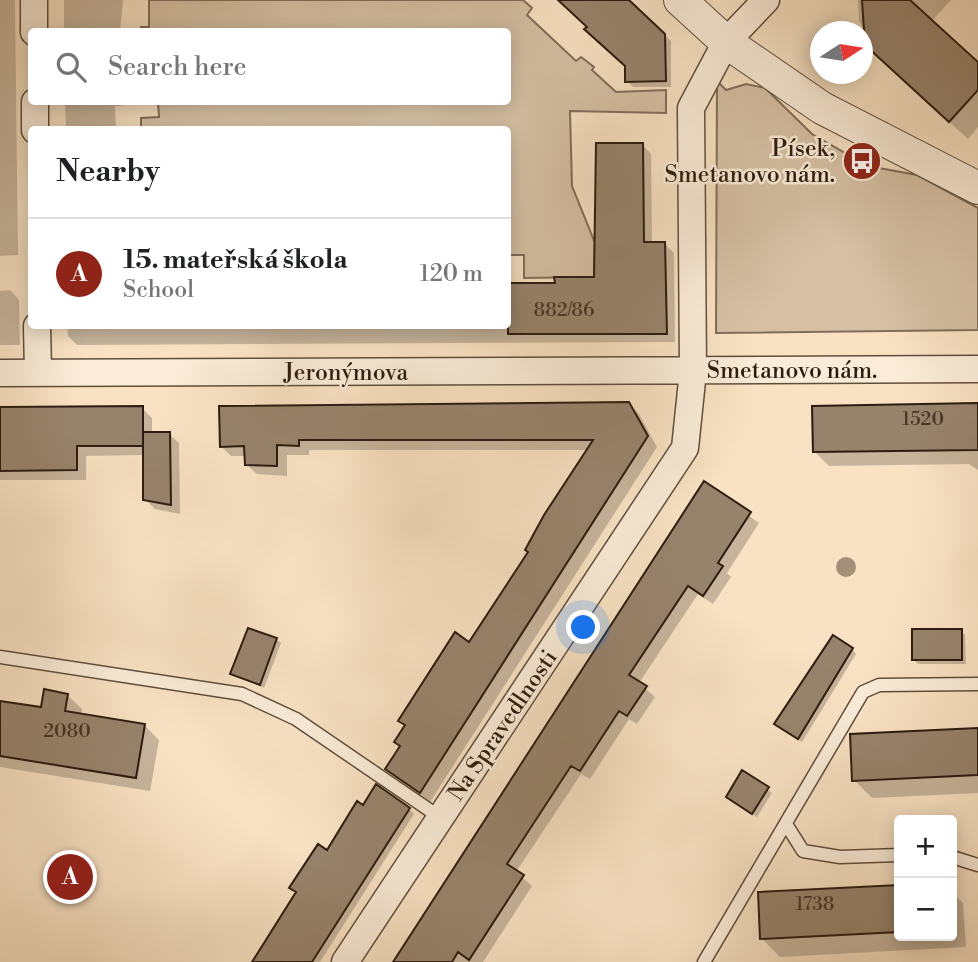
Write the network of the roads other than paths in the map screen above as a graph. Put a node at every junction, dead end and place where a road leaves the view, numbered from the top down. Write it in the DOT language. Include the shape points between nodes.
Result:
graph roads {
  1 [pos="34,0"];
  2 [pos="680,0"];
  3 [pos="766,0"];
  4 [pos="34,28"];
  5 [pos="726,42"];
  6 [pos="35,105"];
  7 [pos="35,126"];
  8 [pos="978,188"];
  9 [pos="37,329"];
  10 [pos="978,369"];
  11 [pos="693,371"];
  12 [pos="38,372"];
  13 [pos="0,373"];
  14 [pos="0,657"];
  15 [pos="978,684"];
  16 [pos="440,818"];
  17 [pos="786,824"];
  18 [pos="894,855"];
  19 [pos="957,859"];
  20 [pos="978,865"];
  21 [pos="345,962"];
  22 [pos="704,962"];
  1 -- 4 [label="street"];
  2 -- 5 [label="street"];
  3 -- 5 [label="street, Smetanovo nám."];
  5 -- 8 [label="street" via="822,108"];
  5 -- 11 [label="street, Smetanovo nám." via="691,108"];
  6 -- 7 [label="street"];
  9 -- 12 [label="street"];
  10 -- 11 [label="street, Smetanovo nám."];
  11 -- 12 [label="street, Jeronýmova"];
  11 -- 16 [label="street, Na Spravedlnosti" via="685,448"];
  12 -- 13 [label="street, Jeronýmova"];
  14 -- 16 [label="lane" via="242,694 296,719"];
  15 -- 17 [label="lane" via="879,685 863,692"];
  16 -- 21 [label="street, Na Spravedlnosti"];
  17 -- 18 [label="lane" via="803,851 840,857"];
  17 -- 22 [label="lane"];
  19 -- 20 [label="lane"];
}
